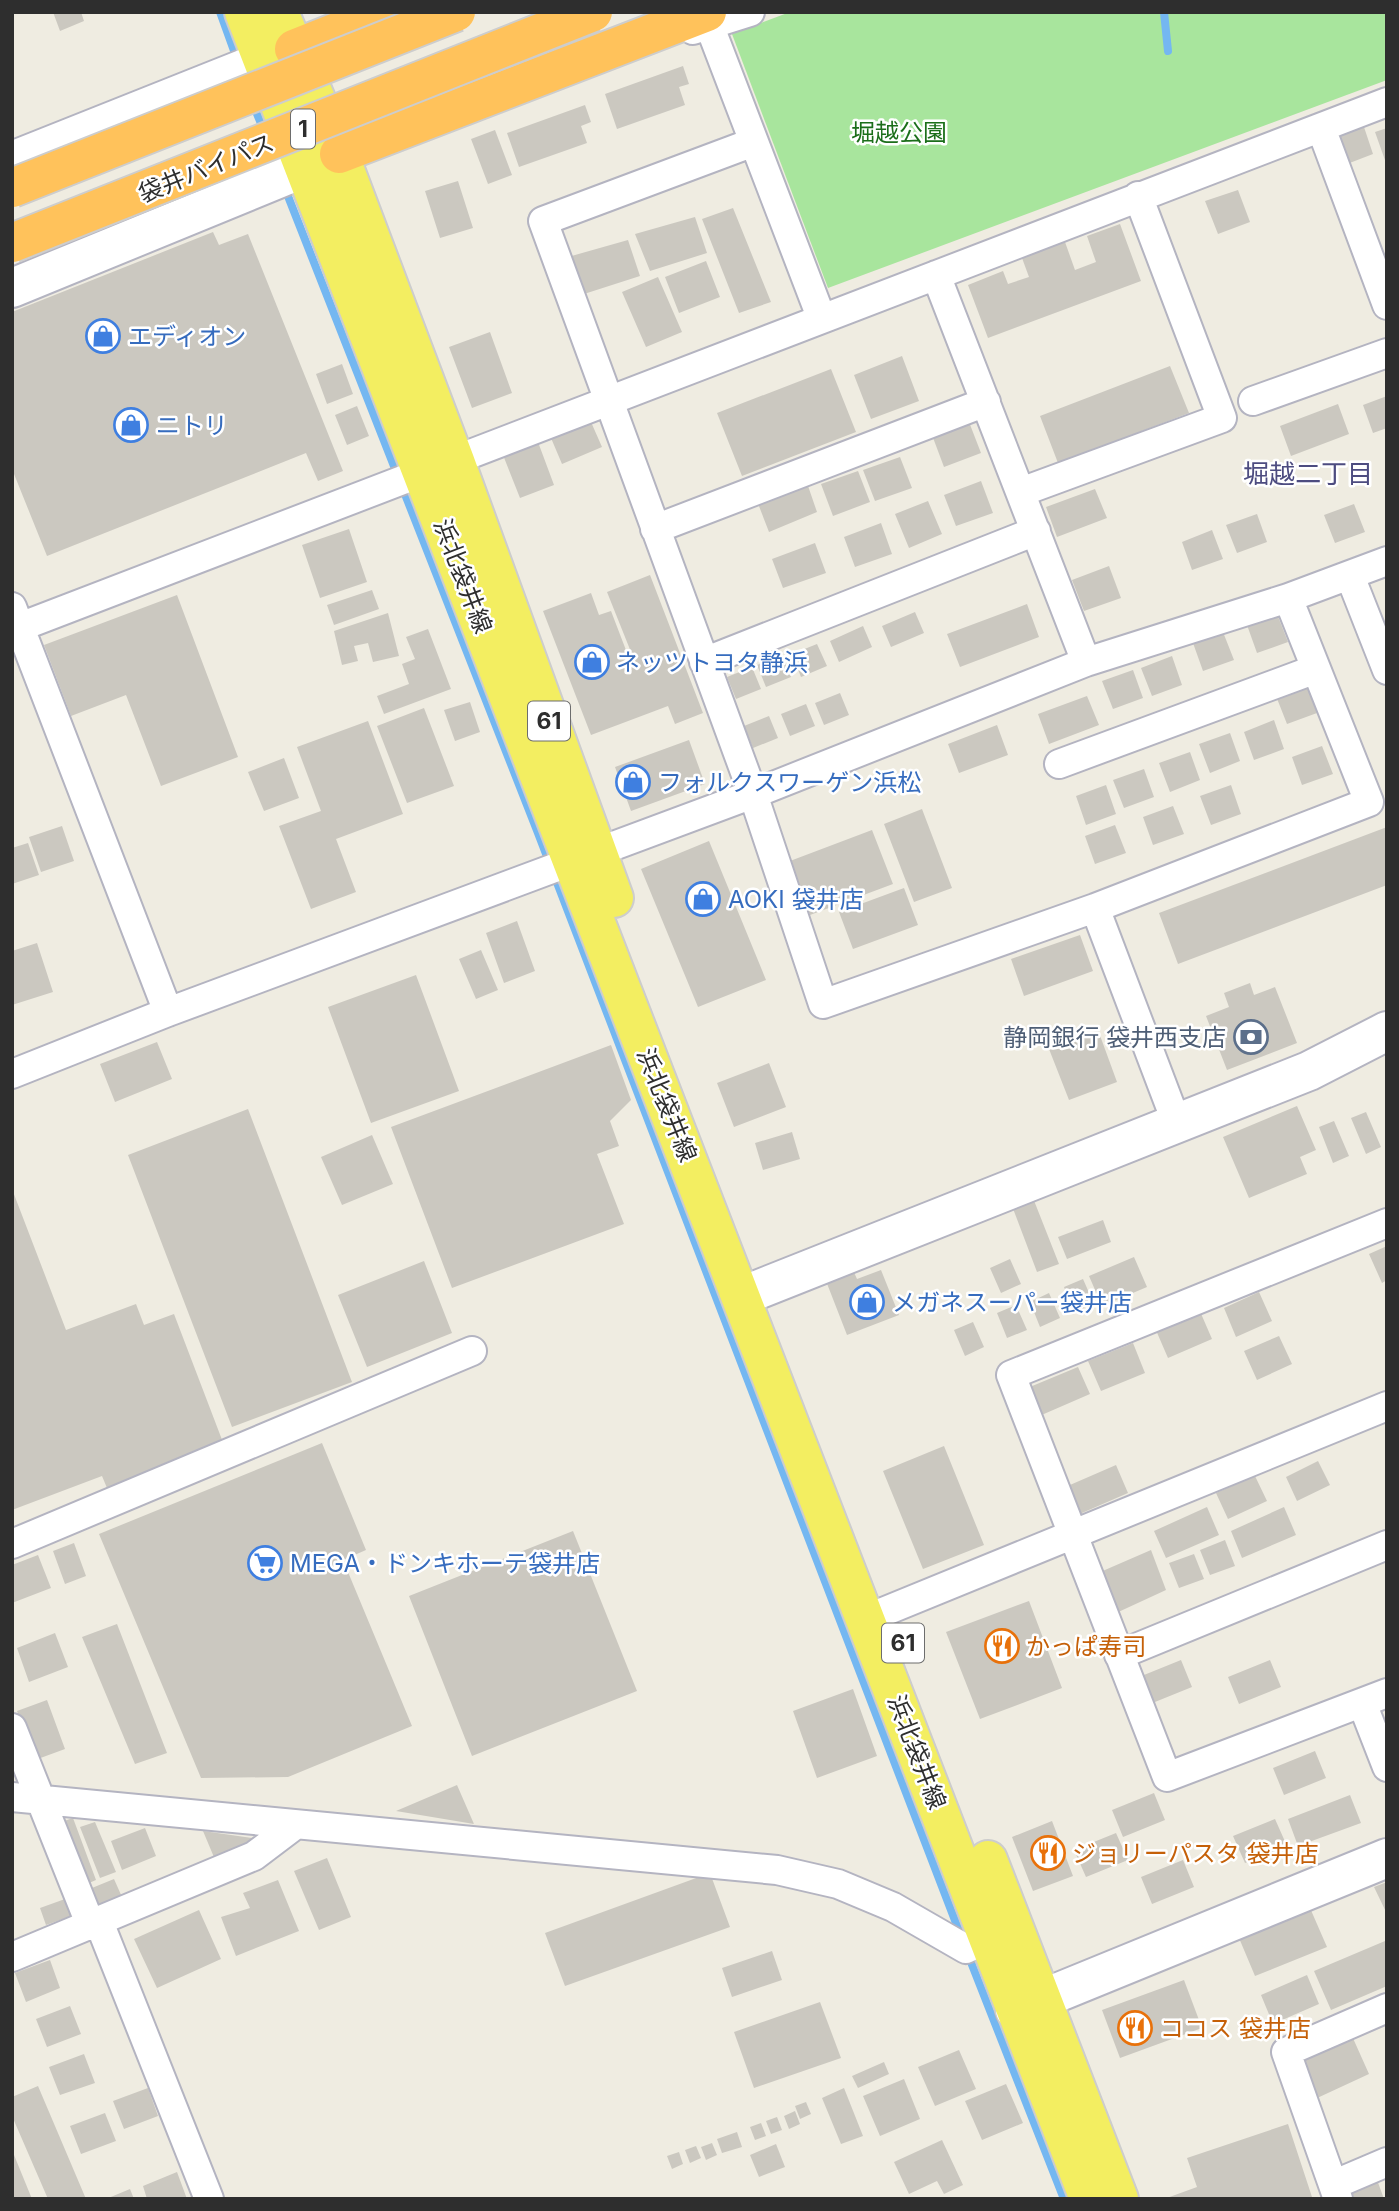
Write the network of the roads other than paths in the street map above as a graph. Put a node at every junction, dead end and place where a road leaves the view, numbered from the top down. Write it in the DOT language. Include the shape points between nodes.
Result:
graph roads {
  1 [pos="244,12"];
  2 [pos="279,12"];
  3 [pos="387,12"];
  4 [pos="456,12"];
  5 [pos="593,12"];
  6 [pos="750,12"];
  7 [pos="708,20"];
  8 [pos="278,55"];
  9 [pos="1387,102"];
  10 [pos="1321,128"];
  11 [pos="754,142"];
  12 [pos="12,161"];
  13 [pos="323,161"];
  14 [pos="12,188"];
  15 [pos="1138,196"];
  16 [pos="12,243"];
  17 [pos="936,275"];
  18 [pos="12,288"];
  19 [pos="1387,305"];
  20 [pos="821,317"];
  21 [pos="1387,353"];
  22 [pos="608,400"];
  23 [pos="1253,401"];
  24 [pos="986,402"];
  25 [pos="440,467"];
  26 [pos="1021,492"];
  27 [pos="655,529"];
  28 [pos="1036,531"];
  29 [pos="1387,561"];
  30 [pos="1350,576"];
  31 [pos="1288,598"];
  32 [pos="15,621"];
  33 [pos="704,662"];
  34 [pos="1086,662"];
  35 [pos="1316,669"];
  36 [pos="1387,670"];
  37 [pos="1059,764"];
  38 [pos="753,794"];
  39 [pos="583,856"];
  40 [pos="1096,908"];
  41 [pos="168,1012"];
  42 [pos="1387,1031"];
  43 [pos="12,1074"];
  44 [pos="1177,1124"];
  45 [pos="1387,1223"];
  46 [pos="754,1291"];
  47 [pos="472,1351"];
  48 [pos="1387,1406"];
  49 [pos="1071,1535"];
  50 [pos="12,1544"];
  51 [pos="1387,1545"];
  52 [pos="878,1614"];
  53 [pos="1119,1655"];
  54 [pos="1374,1698"];
  55 [pos="12,1728"];
  56 [pos="1387,1767"];
  57 [pos="12,1797"];
  58 [pos="43,1800"];
  59 [pos="295,1825"];
  60 [pos="1387,1858"];
  61 [pos="95,1924"];
  62 [pos="1002,1931"];
  63 [pos="12,1957"];
  64 [pos="1029,2005"];
  65 [pos="1387,2008"];
  66 [pos="1387,2162"];
  67 [pos="1335,2192"];
  68 [pos="209,2199"];
  69 [pos="1089,2199"];
  70 [pos="1119,2199"];
  1 -- 8 [label="main road, 浜北袋井線 / 61"];
  2 -- 8 [label="main road, 浜北袋井線 / 61"];
  3 -- 8 [label="highway"];
  4 -- 14 [label="highway, 1, bridge"];
  5 -- 16 [label="highway, 袋井バイパス / 1, bridge"];
  6 -- 7 [label="street"];
  7 -- 11 [label="street"];
  7 -- 13 [label="highway" via="619,46"];
  8 -- 12 [label="street"];
  8 -- 13 [label="main road, 浜北袋井線 / 61"];
  9 -- 10 [label="street"];
  10 -- 15 [label="street"];
  10 -- 19 [label="street"];
  11 -- 20 [label="street"];
  11 -- 22 [label="street" via="543,221"];
  13 -- 18 [label="street"];
  13 -- 25 [label="main road, 浜北袋井線 / 61"];
  15 -- 17 [label="street"];
  15 -- 26 [label="street" via="1222,418"];
  17 -- 20 [label="street"];
  17 -- 24 [label="street"];
  20 -- 22 [label="street"];
  21 -- 23 [label="street"];
  22 -- 25 [label="street"];
  22 -- 27 [label="street"];
  24 -- 26 [label="street"];
  24 -- 27 [label="street"];
  25 -- 32 [label="street"];
  25 -- 39 [label="main road, 浜北袋井線 / 61"];
  26 -- 28 [label="street"];
  27 -- 33 [label="street"];
  28 -- 33 [label="street"];
  28 -- 34 [label="street"];
  29 -- 30 [label="street"];
  30 -- 31 [label="street"];
  30 -- 36 [label="street"];
  31 -- 34 [label="street"];
  31 -- 35 [label="street"];
  32 -- 41 [label="street"];
  33 -- 38 [label="street"];
  34 -- 38 [label="street"];
  35 -- 37 [label="street"];
  35 -- 40 [label="street" via="1369,802"];
  38 -- 39 [label="street"];
  38 -- 40 [label="street" via="823,1004"];
  39 -- 41 [label="street"];
  39 -- 46 [label="main road, 浜北袋井線 / 61"];
  40 -- 44 [label="street"];
  41 -- 43 [label="street"];
  42 -- 44 [label="street" via="1309,1070"];
  44 -- 46 [label="street"];
  45 -- 49 [label="street" via="1012,1375"];
  46 -- 52 [label="main road, 浜北袋井線 / 61"];
  47 -- 50 [label="street"];
  48 -- 49 [label="street"];
  49 -- 52 [label="street"];
  49 -- 53 [label="street"];
  51 -- 53 [label="street"];
  52 -- 62 [label="main road, 浜北袋井線 / 61"];
  53 -- 54 [label="street" via="1167,1777"];
  54 -- 56 [label="street"];
  55 -- 58 [label="street"];
  57 -- 58 [label="street"];
  58 -- 59 [label="street"];
  58 -- 61 [label="street"];
  59 -- 61 [label="street" via="254,1856"];
  59 -- 62 [label="street" via="777,1870 838,1884 893,1907 966,1949"];
  60 -- 64 [label="street"];
  61 -- 63 [label="street"];
  61 -- 68 [label="street"];
  62 -- 64 [label="main road, 浜北袋井線 / 61"];
  64 -- 69 [label="main road, 浜北袋井線 / 61"];
  64 -- 70 [label="main road, 浜北袋井線 / 61"];
  65 -- 67 [label="street" via="1286,2052"];
  66 -- 67 [label="street"];
}
